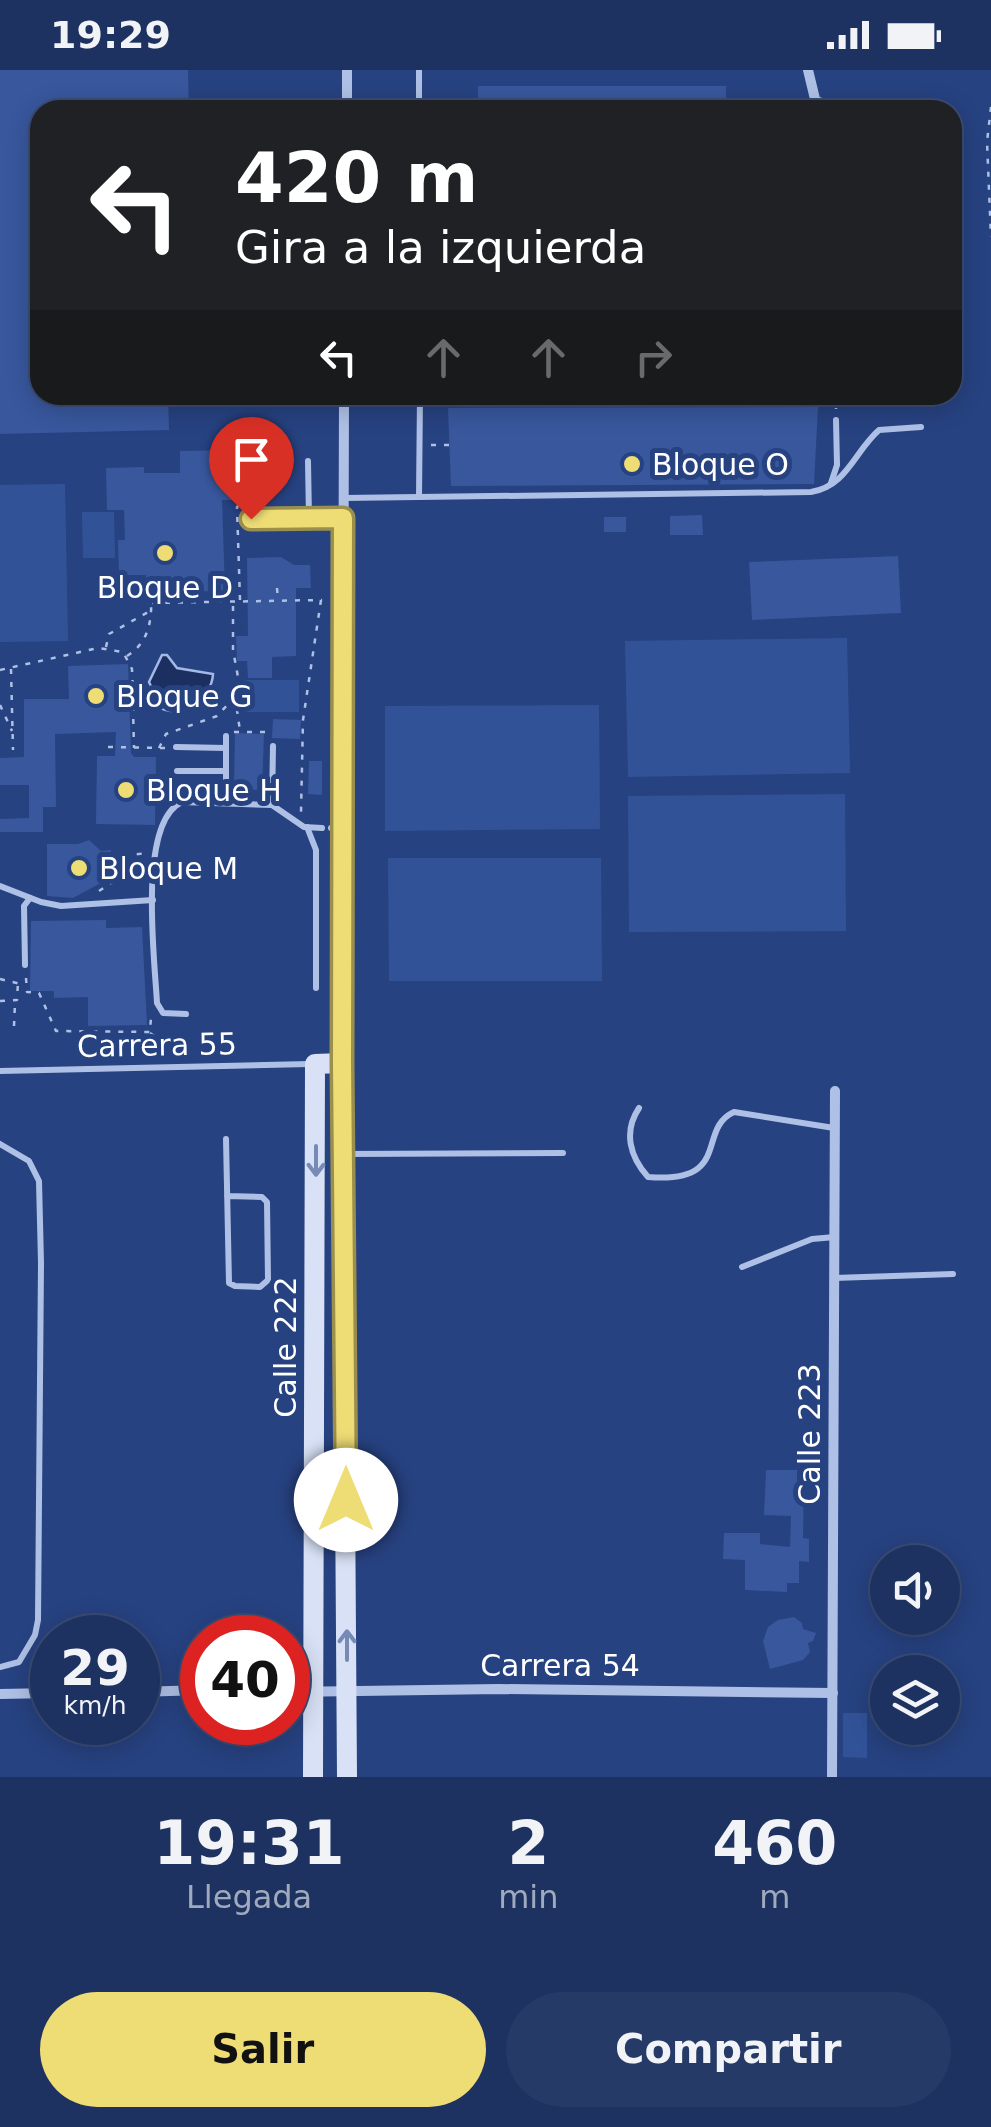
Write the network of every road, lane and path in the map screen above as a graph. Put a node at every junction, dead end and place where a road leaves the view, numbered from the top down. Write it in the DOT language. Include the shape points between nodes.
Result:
graph roads {
  1 [pos="347,70"];
  2 [pos="419,70"];
  3 [pos="808,70"];
  4 [pos="347,100"];
  5 [pos="419,100"];
  6 [pos="814,100"];
  7 [pos="991,106"];
  8 [pos="991,237"];
  9 [pos="344,405"];
  10 [pos="420,405"];
  11 [pos="836,405"];
  12 [pos="836,420"];
  13 [pos="920,427"];
  14 [pos="420,444"];
  15 [pos="449,445"];
  16 [pos="308,461"];
  17 [pos="827,488"];
  18 [pos="246,492"];
  19 [pos="253,492"];
  20 [pos="419,497"];
  21 [pos="343,498"];
  22 [pos="343,518"];
  23 [pos="251,519"];
  24 [pos="309,519"];
  25 [pos="277,588"];
  26 [pos="152,592"];
  27 [pos="278,600"];
  28 [pos="233,601"];
  29 [pos="152,603"];
  30 [pos="152,610"];
  31 [pos="106,647"];
  32 [pos="127,656"];
  33 [pos="10,668"];
  34 [pos="0,670"];
  35 [pos="235,695"];
  36 [pos="0,705"];
  37 [pos="240,732"];
  38 [pos="12,734"];
  39 [pos="226,736"];
  40 [pos="274,746"];
  41 [pos="108,748"];
  42 [pos="134,748"];
  43 [pos="159,748"];
  44 [pos="176,748"];
  45 [pos="226,748"];
  46 [pos="13,750"];
  47 [pos="177,771"];
  48 [pos="226,771"];
  49 [pos="226,803"];
  50 [pos="272,805"];
  51 [pos="304,826"];
  52 [pos="322,828"];
  53 [pos="111,858"];
  54 [pos="0,886"];
  55 [pos="30,898"];
  56 [pos="152,900"];
  57 [pos="76,907"];
  58 [pos="25,965"];
  59 [pos="0,980"];
  60 [pos="18,982"];
  61 [pos="26,986"];
  62 [pos="316,988"];
  63 [pos="0,1001"];
  64 [pos="14,1002"];
  65 [pos="159,1009"];
  66 [pos="186,1014"];
  67 [pos="117,1025"];
  68 [pos="14,1026"];
  69 [pos="117,1032"];
  70 [pos="150,1032"];
  71 [pos="188,1037"];
  72 [pos="342,1063"];
  73 [pos="316,1064"];
  74 [pos="0,1071"];
  75 [pos="835,1091"];
  76 [pos="639,1108"];
  77 [pos="835,1129"];
  78 [pos="226,1139"];
  79 [pos="0,1144"];
  80 [pos="563,1153"];
  81 [pos="344,1154"];
  82 [pos="228,1196"];
  83 [pos="835,1237"];
  84 [pos="742,1267"];
  85 [pos="954,1274"];
  86 [pos="834,1278"];
  87 [pos="0,1667"];
  88 [pos="347,1692"];
  89 [pos="30,1693"];
  90 [pos="310,1693"];
  91 [pos="313,1693"];
  92 [pos="833,1693"];
  93 [pos="0,1694"];
  94 [pos="313,1777"];
  95 [pos="347,1777"];
  96 [pos="832,1777"];
  1 -- 4 [label="street"];
  2 -- 5 [label="lane"];
  3 -- 6 [label="street"];
  7 -- 8 [label="path"];
  9 -- 21 [label="street, Calle 222"];
  10 -- 14 [label="lane"];
  11 -- 12 [label="path"];
  12 -- 17 [label="lane" via="837,471"];
  13 -- 17 [label="lane" via="874,433"];
  14 -- 15 [label="path"];
  14 -- 20 [label="lane"];
  16 -- 24 [label="lane"];
  17 -- 20 [label="lane"];
  18 -- 19 [label="path"];
  20 -- 21 [label="lane"];
  21 -- 22 [label="street, Calle 222"];
  22 -- 24 [label="lane"];
  22 -- 72 [label="street, Calle 222" via="337,828"];
  23 -- 24 [label="lane"];
  25 -- 27 [label="path"];
  26 -- 29 [label="path"];
  27 -- 28 [label="path"];
  27 -- 51 [label="path" via="322,603 303,720"];
  28 -- 29 [label="path"];
  28 -- 35 [label="path"];
  29 -- 30 [label="path"];
  30 -- 31 [label="path" via="111,633"];
  30 -- 32 [label="path" via="146,637"];
  31 -- 32 [label="path"];
  31 -- 33 [label="path"];
  32 -- 42 [label="path"];
  33 -- 34 [label="path"];
  33 -- 38 [label="path"];
  35 -- 37 [label="path"];
  35 -- 43 [label="path" via="217,716 172,730"];
  36 -- 38 [label="path"];
  37 -- 39 [label="path"];
  37 -- 40 [label="path" via="266,732"];
  38 -- 46 [label="path"];
  39 -- 45 [label="lane"];
  40 -- 50 [label="lane"];
  41 -- 42 [label="path"];
  42 -- 43 [label="path"];
  43 -- 44 [label="path"];
  44 -- 45 [label="lane"];
  45 -- 48 [label="lane"];
  47 -- 48 [label="lane"];
  48 -- 49 [label="lane"];
  49 -- 50 [label="lane"];
  49 -- 56 [label="lane" via="174,806 156,844"];
  50 -- 51 [label="lane"];
  51 -- 52 [label="lane"];
  51 -- 62 [label="lane" via="316,850"];
  53 -- 57 [label="path" via="147,855"];
  54 -- 55 [label="lane"];
  55 -- 57 [label="lane"];
  55 -- 58 [label="lane" via="24,906"];
  56 -- 57 [label="lane"];
  56 -- 65 [label="lane"];
  58 -- 61 [label="path"];
  59 -- 60 [label="path"];
  60 -- 61 [label="path"];
  60 -- 64 [label="path"];
  61 -- 69 [label="path" via="39,993 56,1031"];
  63 -- 64 [label="path"];
  64 -- 68 [label="path"];
  65 -- 66 [label="lane"];
  65 -- 70 [label="path"];
  67 -- 69 [label="path"];
  69 -- 70 [label="path"];
  70 -- 71 [label="path"];
  72 -- 73 [label="street"];
  72 -- 81 [label="street, Calle 222"];
  73 -- 74 [label="lane, Carrera 55"];
  73 -- 91 [label="street, Calle 222, one-way"];
  75 -- 77 [label="street, Calle 223"];
  76 -- 77 [label="lane" via="630,1134 634,1161 648,1178 690,1174 706,1161 722,1120 734,1112"];
  77 -- 83 [label="street, Calle 223"];
  78 -- 82 [label="lane"];
  79 -- 87 [label="lane" via="35,1168 41,1248 38,1620 19,1662"];
  80 -- 81 [label="lane"];
  88 -- 81 [label="street, Calle 222, one-way"];
  82 -- 82 [label="lane" via="229,1283 260,1287 268,1280 266,1202"];
  83 -- 84 [label="lane" via="812,1239"];
  83 -- 86 [label="street, Calle 223"];
  85 -- 86 [label="lane"];
  86 -- 92 [label="street, Calle 223"];
  88 -- 91 [label="street, Carrera 54"];
  88 -- 92 [label="street, Carrera 54"];
  88 -- 95 [label="street, Calle 222"];
  89 -- 93 [label="street"];
  90 -- 91 [label="street, Carrera 54"];
  91 -- 94 [label="street, Calle 222"];
  92 -- 96 [label="street, Calle 223"];
}
